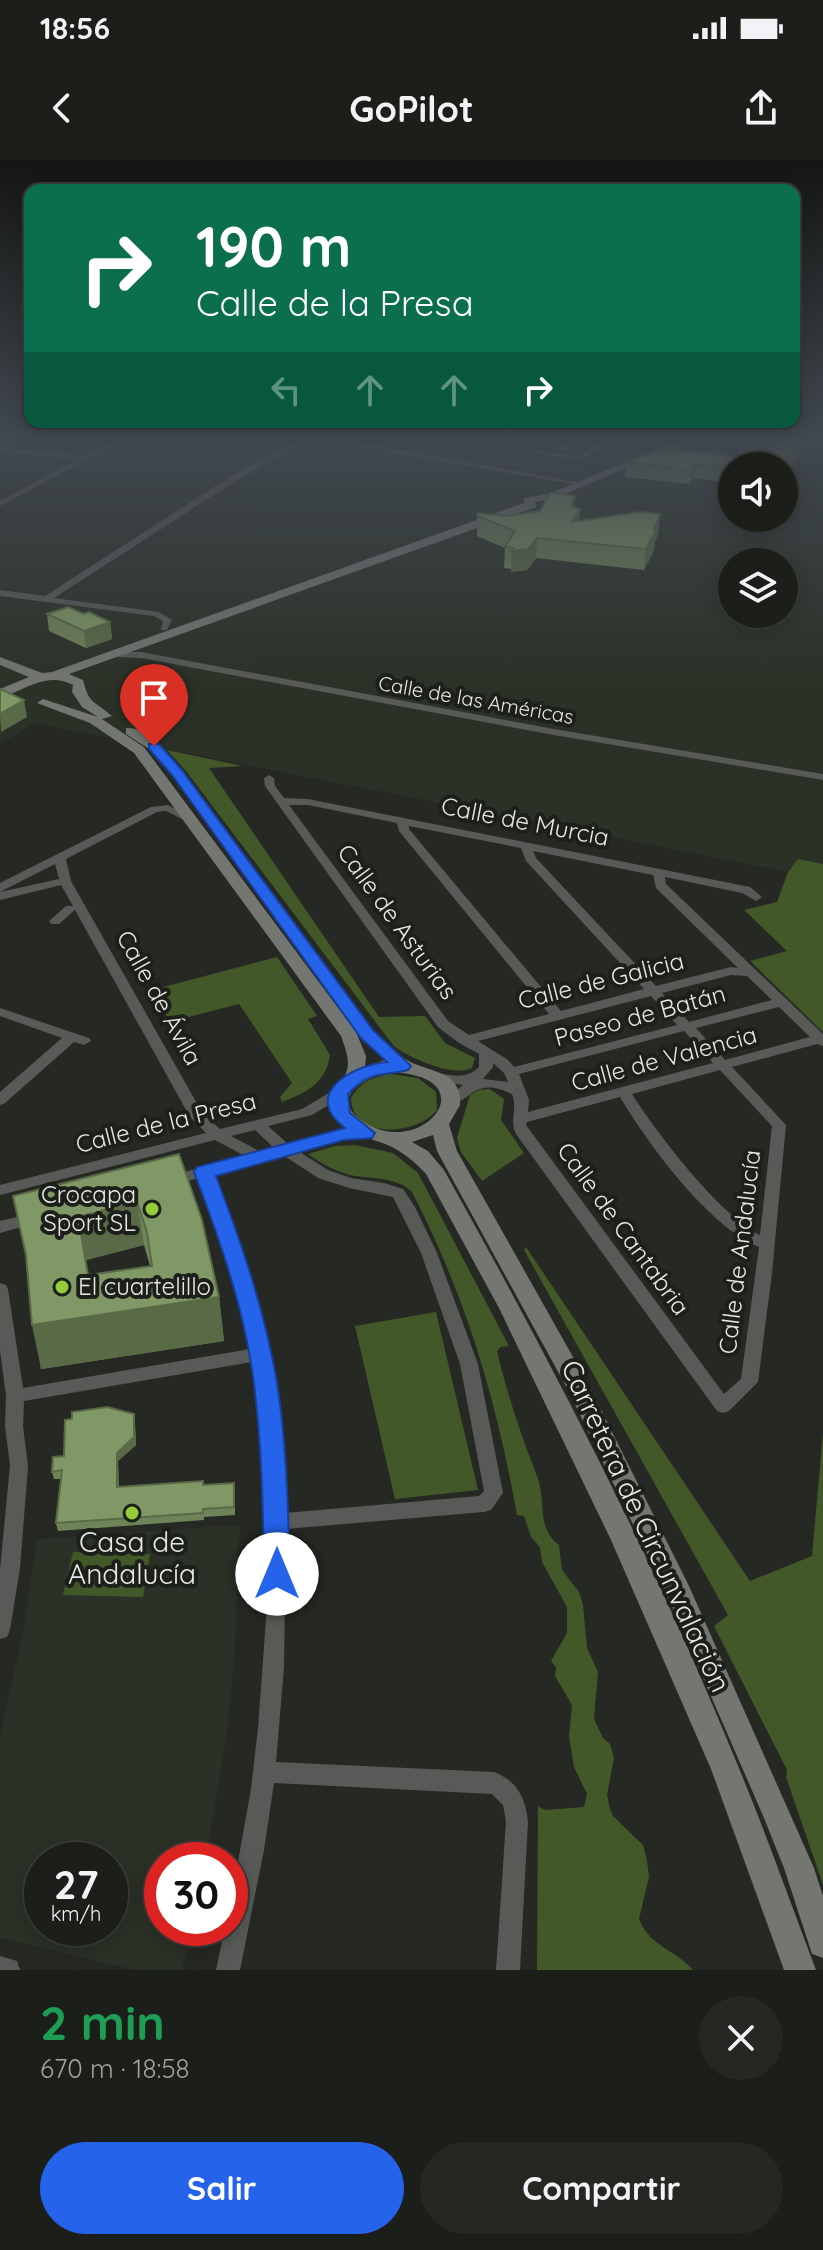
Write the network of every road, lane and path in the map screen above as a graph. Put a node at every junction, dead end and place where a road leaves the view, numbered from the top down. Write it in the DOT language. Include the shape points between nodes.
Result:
graph roads {
  1 [pos="170,519"];
  2 [pos="486,519"];
  3 [pos="0,593"];
  4 [pos="45,600"];
  5 [pos="164,628"];
  6 [pos="122,655"];
  7 [pos="102,656"];
  8 [pos="0,661"];
  9 [pos="0,670"];
  10 [pos="47,676"];
  11 [pos="76,686"];
  12 [pos="16,687"];
  13 [pos="0,694"];
  14 [pos="0,701"];
  15 [pos="32,702"];
  16 [pos="823,777"];
  17 [pos="269,778"];
  18 [pos="282,801"];
  19 [pos="190,820"];
  20 [pos="403,820"];
  21 [pos="526,845"];
  22 [pos="59,856"];
  23 [pos="39,866"];
  24 [pos="658,871"];
  25 [pos="65,881"];
  26 [pos="0,888"];
  27 [pos="0,896"];
  28 [pos="756,897"];
  29 [pos="70,909"];
  30 [pos="55,921"];
  31 [pos="749,972"];
  32 [pos="655,993"];
  33 [pos="781,1002"];
  34 [pos="0,1012"];
  35 [pos="557,1015"];
  36 [pos="687,1026"];
  37 [pos="464,1040"];
  38 [pos="821,1041"];
  39 [pos="486,1053"];
  40 [pos="721,1063"];
  41 [pos="402,1066"];
  42 [pos="511,1072"];
  43 [pos="355,1075"];
  44 [pos="437,1077"];
  45 [pos="520,1092"];
  46 [pos="624,1092"];
  47 [pos="339,1093"];
  48 [pos="0,1100"];
  49 [pos="452,1100"];
  50 [pos="520,1119"];
  51 [pos="440,1124"];
  52 [pos="258,1125"];
  53 [pos="217,1135"];
  54 [pos="378,1136"];
  55 [pos="285,1150"];
  56 [pos="259,1157"];
  57 [pos="204,1172"];
  58 [pos="160,1184"];
  59 [pos="0,1190"];
  60 [pos="44,1215"];
  61 [pos="0,1227"];
  62 [pos="767,1244"];
  63 [pos="0,1289"];
  64 [pos="259,1354"];
  65 [pos="9,1393"];
  66 [pos="723,1406"];
  67 [pos="277,1522"];
  68 [pos="0,1630"];
  69 [pos="265,1772"];
  70 [pos="823,1943"];
  71 [pos="0,1968"];
  72 [pos="8,1970"];
  73 [pos="228,1970"];
  74 [pos="508,1970"];
  75 [pos="800,1970"];
  1 -- 4 [label="street"];
  2 -- 7 [label="main road"];
  3 -- 4 [label="street"];
  4 -- 5 [label="street" via="156,614 168,620"];
  6 -- 16 [label="street, Calle de las Américas"];
  7 -- 10 [label="main road"];
  7 -- 11 [label="main road" via="76,669"];
  8 -- 10 [label="main road"];
  9 -- 12 [label="main road"];
  10 -- 11 [label="main road"];
  10 -- 12 [label="main road"];
  11 -- 15 [label="main road" via="64,700"];
  11 -- 41 [label="main road" via="95,710 154,746 169,763 367,1034"];
  12 -- 13 [label="main road"];
  12 -- 15 [label="main road" via="14,695"];
  14 -- 15 [label="main road"];
  15 -- 19 [label="main road" via="95,720 139,750"];
  17 -- 18 [label="street, Calle de Asturias"];
  18 -- 20 [label="street, Calle de Murcia"];
  18 -- 37 [label="street, Calle de Asturias" via="443,1024"];
  19 -- 22 [label="street" via="168,808 155,809"];
  19 -- 43 [label="main road" via="350,1036 357,1056"];
  20 -- 21 [label="street, Calle de Murcia"];
  20 -- 35 [label="street" via="403,829"];
  21 -- 24 [label="street, Calle de Murcia"];
  21 -- 32 [label="street, Calle de Andalucía" via="530,859"];
  22 -- 23 [label="street"];
  22 -- 25 [label="street, Calle de Ávila"];
  23 -- 25 [label="street"];
  23 -- 26 [label="street"];
  24 -- 28 [label="street, Calle de Murcia" via="746,890"];
  24 -- 31 [label="street" via="660,885"];
  25 -- 27 [label="street"];
  25 -- 53 [label="street, Calle de Ávila" via="197,1117"];
  29 -- 30 [label="street"];
  31 -- 32 [label="street, Calle de Galicia" via="731,971"];
  31 -- 33 [label="street"];
  32 -- 35 [label="street, Calle de Galicia"];
  32 -- 36 [label="street, Calle de Andalucía"];
  33 -- 36 [label="street, Paseo de Batán"];
  33 -- 38 [label="street"];
  34 -- 48 [label="street" via="78,1039"];
  35 -- 37 [label="street, Calle de Galicia"];
  36 -- 40 [label="street, Calle de Andalucía"];
  36 -- 42 [label="street, Paseo de Batán"];
  37 -- 39 [label="street, Calle de Asturias"];
  38 -- 40 [label="street, Calle de Valencia"];
  39 -- 42 [label="street, Calle de Asturias"];
  39 -- 44 [label="street" via="486,1067 475,1078"];
  40 -- 46 [label="street, Calle de Valencia"];
  40 -- 62 [label="street, Calle de Andalucía" via="779,1125"];
  41 -- 43 [label="main road"];
  41 -- 44 [label="main road"];
  42 -- 45 [label="street, Calle de Cantabria"];
  43 -- 47 [label="main road"];
  44 -- 49 [label="main road"];
  45 -- 49 [label="street" via="485,1081 473,1083"];
  45 -- 50 [label="street, Calle de Cantabria"];
  46 -- 50 [label="street, Calle de Valencia"];
  46 -- 62 [label="street" via="724,1218 746,1237"];
  47 -- 52 [label="street, Calle de la Presa" via="307,1112"];
  47 -- 54 [label="main road" via="341,1116"];
  49 -- 51 [label="main road"];
  50 -- 66 [label="street, Calle de Cantabria" via="521,1131"];
  51 -- 54 [label="main road" via="409,1137"];
  51 -- 70 [label="main road, Carretera de Circunvalación" via="447,1151 578,1386 676,1586 799,1868"];
  52 -- 53 [label="street, Calle de la Presa"];
  52 -- 55 [label="street"];
  53 -- 56 [label="street, Calle de Ávila"];
  53 -- 59 [label="street, Calle de la Presa"];
  54 -- 55 [label="street" via="344,1134"];
  54 -- 75 [label="main road, Carretera de Circunvalación" via="421,1156 434,1170 510,1308 624,1540 719,1753"];
  55 -- 56 [label="street"];
  55 -- 67 [label="street" via="335,1179 398,1193 429,1253 469,1364 494,1493 484,1504"];
  56 -- 57 [label="street"];
  57 -- 58 [label="street"];
  57 -- 64 [label="street" via="235,1253"];
  60 -- 61 [label="street"];
  62 -- 66 [label="street, Calle de Andalucía" via="749,1382"];
  63 -- 65 [label="street"];
  64 -- 65 [label="street"];
  64 -- 67 [label="street" via="270,1415"];
  65 -- 68 [label="street" via="19,1466"];
  67 -- 69 [label="street" via="276,1631"];
  69 -- 73 [label="street"];
  69 -- 74 [label="street" via="494,1783 508,1790 517,1821"];
  71 -- 72 [label="street"];
}
